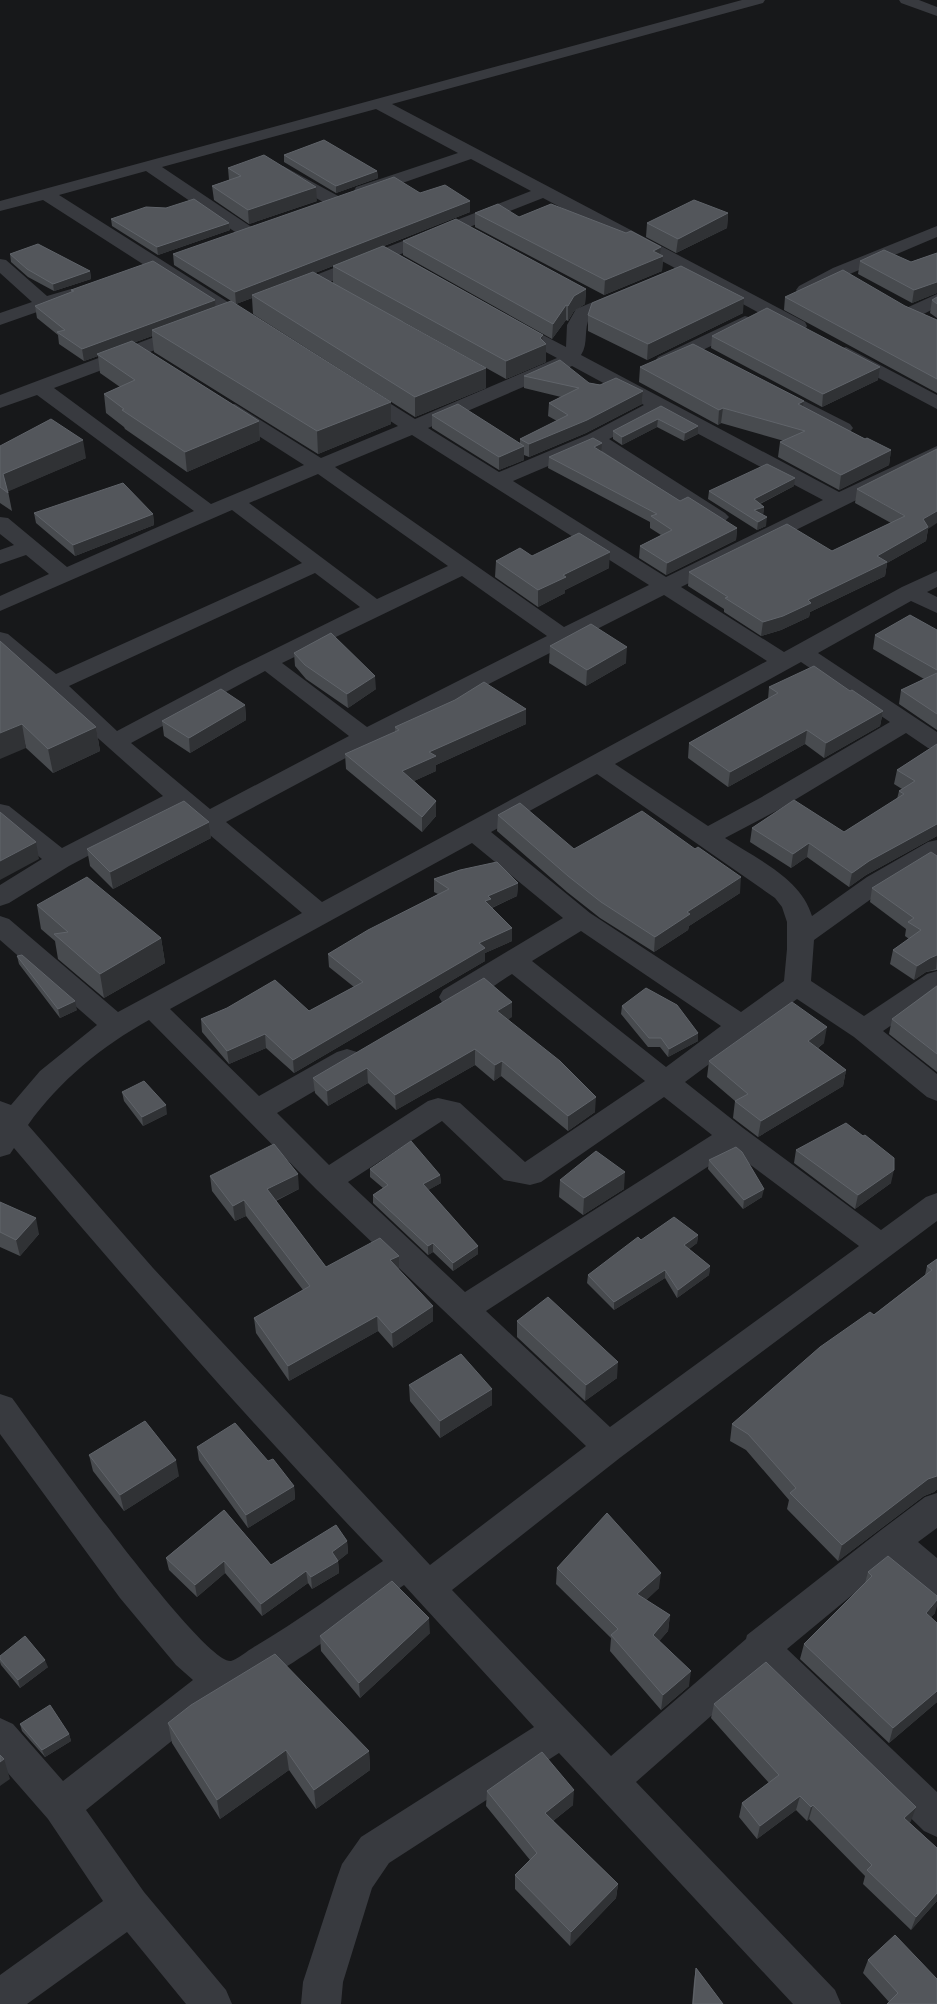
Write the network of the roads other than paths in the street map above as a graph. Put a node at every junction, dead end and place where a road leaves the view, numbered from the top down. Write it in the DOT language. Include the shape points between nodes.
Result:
graph roads {
  1 [pos="758,0"];
  2 [pos="906,0"];
  3 [pos="937,12"];
  4 [pos="379,104"];
  5 [pos="236,143"];
  6 [pos="252,152"];
  7 [pos="473,153"];
  8 [pos="268,162"];
  9 [pos="148,166"];
  10 [pos="546,190"];
  11 [pos="44,193"];
  12 [pos="334,201"];
  13 [pos="0,206"];
  14 [pos="316,207"];
  15 [pos="264,226"];
  16 [pos="457,226"];
  17 [pos="937,231"];
  18 [pos="247,232"];
  19 [pos="478,237"];
  20 [pos="229,238"];
  21 [pos="386,255"];
  22 [pos="0,264"];
  23 [pos="407,266"];
  24 [pos="688,269"];
  25 [pos="839,272"];
  26 [pos="314,282"];
  27 [pos="855,282"];
  28 [pos="91,287"];
  29 [pos="332,292"];
  30 [pos="278,296"];
  31 [pos="937,300"];
  32 [pos="44,303"];
  33 [pos="780,303"];
  34 [pos="227,316"];
  35 [pos="0,319"];
  36 [pos="501,320"];
  37 [pos="928,322"];
  38 [pos="810,333"];
  39 [pos="266,334"];
  40 [pos="835,347"];
  41 [pos="692,348"];
  42 [pos="136,351"];
  43 [pos="569,358"];
  44 [pos="710,358"];
  45 [pos="153,361"];
  46 [pos="635,375"];
  47 [pos="754,381"];
  48 [pos="347,385"];
  49 [pos="39,387"];
  50 [pos="211,398"];
  51 [pos="0,402"];
  52 [pos="937,403"];
  53 [pos="660,404"];
  54 [pos="412,426"];
  55 [pos="859,437"];
  56 [pos="594,439"];
  57 [pos="937,452"];
  58 [pos="320,466"];
  59 [pos="498,480"];
  60 [pos="838,500"];
  61 [pos="234,502"];
  62 [pos="209,512"];
  63 [pos="0,523"];
  64 [pos="742,532"];
  65 [pos="30,547"];
  66 [pos="0,557"];
  67 [pos="318,564"];
  68 [pos="464,567"];
  69 [pos="65,576"];
  70 [pos="937,578"];
  71 [pos="663,586"];
  72 [pos="910,592"];
  73 [pos="0,604"];
  74 [pos="937,606"];
  75 [pos="374,607"];
  76 [pos="563,637"];
  77 [pos="2,642"];
  78 [pos="792,656"];
  79 [pos="267,662"];
  80 [pos="54,684"];
  81 [pos="905,723"];
  82 [pos="364,736"];
  83 [pos="115,742"];
  84 [pos="937,743"];
  85 [pos="596,762"];
  86 [pos="182,796"];
  87 [pos="0,812"];
  88 [pos="209,820"];
  89 [pos="473,830"];
  90 [pos="705,838"];
  91 [pos="937,848"];
  92 [pos="60,860"];
  93 [pos="0,897"];
  94 [pos="320,914"];
  95 [pos="581,919"];
  96 [pos="0,925"];
  97 [pos="799,938"];
  98 [pos="514,961"];
  99 [pos="937,980"];
  100 [pos="797,985"];
  101 [pos="152,1007"];
  102 [pos="429,1011"];
  103 [pos="116,1026"];
  104 [pos="741,1026"];
  105 [pos="864,1030"];
  106 [pos="369,1046"];
  107 [pos="665,1082"];
  108 [pos="937,1090"];
  109 [pos="257,1111"];
  110 [pos="4,1127"];
  111 [pos="733,1136"];
  112 [pos="328,1181"];
  113 [pos="937,1205"];
  114 [pos="880,1245"];
  115 [pos="464,1309"];
  116 [pos="0,1408"];
  117 [pos="609,1447"];
  118 [pos="937,1508"];
  119 [pos="893,1540"];
  120 [pos="417,1576"];
  121 [pos="937,1580"];
  122 [pos="760,1647"];
  123 [pos="224,1678"];
  124 [pos="560,1731"];
  125 [pos="0,1736"];
  126 [pos="609,1782"];
  127 [pos="61,1806"];
  128 [pos="937,1818"];
  129 [pos="130,1906"];
  130 [pos="0,1999"];
  131 [pos="212,2004"];
  132 [pos="320,2004"];
  133 [pos="821,2004"];
  1 -- 4 [label="street"];
  2 -- 3 [label="street"];
  4 -- 5 [label="street"];
  4 -- 7 [label="street"];
  5 -- 6 [label="street"];
  5 -- 9 [label="street"];
  7 -- 10 [label="street"];
  7 -- 12 [label="street"];
  8 -- 12 [label="street"];
  9 -- 11 [label="street"];
  9 -- 18 [label="street"];
  10 -- 16 [label="street"];
  10 -- 24 [label="street"];
  11 -- 13 [label="street"];
  11 -- 34 [label="street" via="156,264"];
  12 -- 14 [label="street"];
  15 -- 18 [label="street"];
  16 -- 19 [label="street"];
  16 -- 21 [label="street"];
  17 -- 25 [label="street"];
  18 -- 20 [label="street"];
  21 -- 23 [label="street"];
  21 -- 26 [label="street"];
  22 -- 32 [label="street"];
  24 -- 33 [label="street"];
  24 -- 43 [label="street" via="593,299 575,325 577,344"];
  25 -- 27 [label="street"];
  25 -- 33 [label="street"];
  26 -- 29 [label="street"];
  26 -- 30 [label="street"];
  28 -- 32 [label="street"];
  31 -- 37 [label="street" via="903,309"];
  32 -- 35 [label="street"];
  33 -- 38 [label="street"];
  33 -- 41 [label="street"];
  34 -- 39 [label="street"];
  34 -- 42 [label="street"];
  36 -- 43 [label="street"];
  40 -- 52 [label="street"];
  41 -- 44 [label="street"];
  41 -- 46 [label="street"];
  42 -- 45 [label="street"];
  42 -- 49 [label="street"];
  43 -- 46 [label="street"];
  43 -- 54 [label="street" via="561,365 496,383"];
  46 -- 53 [label="street"];
  47 -- 55 [label="street"];
  48 -- 54 [label="street"];
  49 -- 51 [label="street"];
  49 -- 62 [label="street"];
  50 -- 58 [label="street"];
  53 -- 56 [label="street"];
  53 -- 60 [label="street"];
  54 -- 58 [label="street"];
  54 -- 59 [label="street"];
  56 -- 59 [label="street"];
  56 -- 64 [label="street"];
  57 -- 60 [label="street" via="903,460"];
  58 -- 61 [label="street"];
  58 -- 68 [label="street"];
  59 -- 71 [label="street"];
  60 -- 64 [label="street"];
  61 -- 62 [label="street"];
  61 -- 67 [label="street"];
  62 -- 69 [label="street"];
  63 -- 65 [label="street"];
  64 -- 71 [label="street"];
  65 -- 66 [label="street"];
  65 -- 69 [label="street"];
  67 -- 75 [label="street"];
  67 -- 80 [label="street"];
  68 -- 75 [label="street"];
  68 -- 76 [label="street"];
  69 -- 73 [label="street"];
  70 -- 72 [label="street"];
  71 -- 76 [label="street"];
  71 -- 78 [label="street"];
  72 -- 74 [label="street"];
  72 -- 78 [label="street"];
  75 -- 79 [label="street"];
  76 -- 82 [label="street"];
  77 -- 80 [label="street"];
  78 -- 81 [label="street"];
  78 -- 85 [label="street"];
  79 -- 82 [label="street"];
  79 -- 83 [label="street"];
  80 -- 83 [label="street"];
  81 -- 84 [label="street"];
  81 -- 90 [label="street"];
  82 -- 88 [label="street"];
  83 -- 86 [label="street"];
  85 -- 89 [label="street"];
  85 -- 90 [label="street"];
  86 -- 88 [label="street"];
  86 -- 92 [label="street"];
  87 -- 92 [label="street"];
  88 -- 94 [label="street"];
  89 -- 94 [label="street"];
  89 -- 95 [label="street"];
  90 -- 97 [label="street" via="778,886 799,915"];
  91 -- 97 [label="street" via="876,882"];
  92 -- 93 [label="street"];
  94 -- 101 [label="street"];
  95 -- 98 [label="street"];
  95 -- 104 [label="street"];
  96 -- 103 [label="street"];
  97 -- 100 [label="street"];
  98 -- 102 [label="street"];
  98 -- 107 [label="street"];
  99 -- 105 [label="street"];
  100 -- 104 [label="street"];
  100 -- 105 [label="street"];
  101 -- 103 [label="street"];
  101 -- 109 [label="street"];
  103 -- 110 [label="street" via="47,1079"];
  104 -- 107 [label="street"];
  105 -- 108 [label="street"];
  106 -- 109 [label="street"];
  107 -- 111 [label="street"];
  107 -- 112 [label="street" via="530,1174 515,1172 450,1111 438,1109"];
  109 -- 112 [label="street"];
  110 -- 120 [label="street"];
  111 -- 114 [label="street"];
  111 -- 115 [label="street"];
  112 -- 115 [label="street"];
  113 -- 114 [label="street"];
  114 -- 117 [label="street"];
  115 -- 117 [label="street"];
  116 -- 123 [label="street" via="132,1587 189,1653 213,1675"];
  117 -- 120 [label="street"];
  118 -- 119 [label="street"];
  119 -- 121 [label="street"];
  119 -- 122 [label="street"];
  120 -- 123 [label="street" via="235,1678"];
  120 -- 124 [label="street"];
  122 -- 126 [label="street"];
  122 -- 128 [label="street"];
  123 -- 127 [label="street"];
  124 -- 126 [label="street"];
  124 -- 132 [label="street" via="375,1850 356,1878 323,1982"];
  125 -- 127 [label="street"];
  126 -- 133 [label="street"];
  127 -- 129 [label="street"];
  129 -- 130 [label="street"];
  129 -- 131 [label="street"];
}
